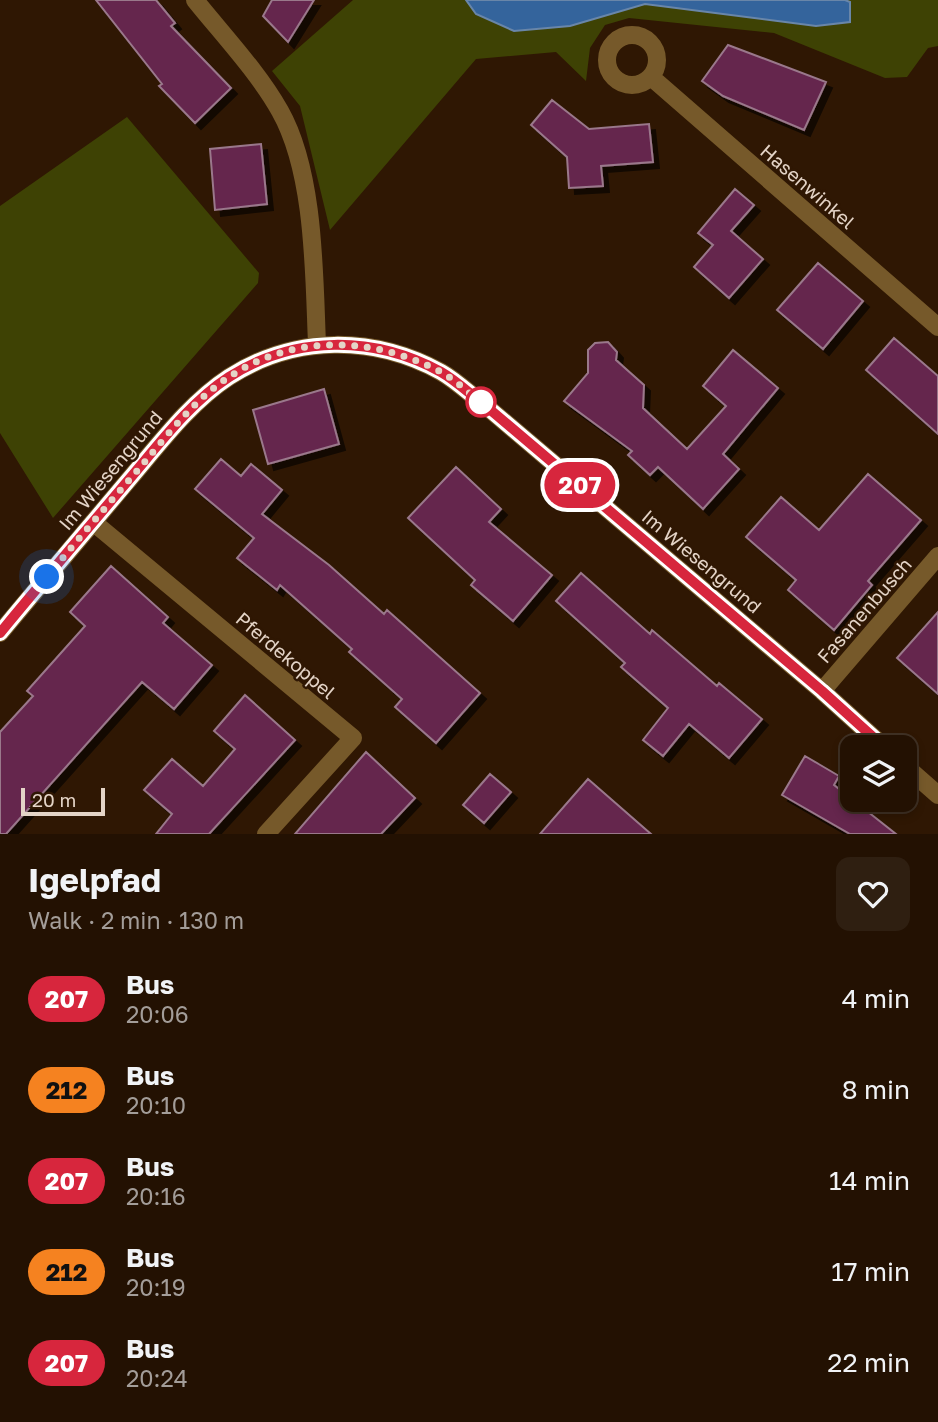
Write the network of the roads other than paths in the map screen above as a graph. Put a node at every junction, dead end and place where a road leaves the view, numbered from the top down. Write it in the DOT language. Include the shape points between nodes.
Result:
graph roads {
  1 [pos="195,0"];
  2 [pos="651,77"];
  3 [pos="938,327"];
  4 [pos="317,344"];
  5 [pos="93,522"];
  6 [pos="938,556"];
  7 [pos="0,633"];
  8 [pos="822,691"];
  9 [pos="871,735"];
  10 [pos="917,777"];
  11 [pos="938,796"];
  12 [pos="266,834"];
  1 -- 4 [label="street" via="281,112 313,236"];
  2 -- 3 [label="street, Hasenwinkel"];
  4 -- 5 [label="street, Im Wiesengrund" via="283,351 229,377 180,420"];
  4 -- 8 [label="street, Im Wiesengrund" via="382,350 442,373"];
  5 -- 7 [label="street, Im Wiesengrund"];
  5 -- 12 [label="street, Pferdekoppel" via="352,737"];
  6 -- 8 [label="street, Fasanenbusch"];
  8 -- 9 [label="street, Im Wiesengrund"];
  10 -- 11 [label="street"];
}
